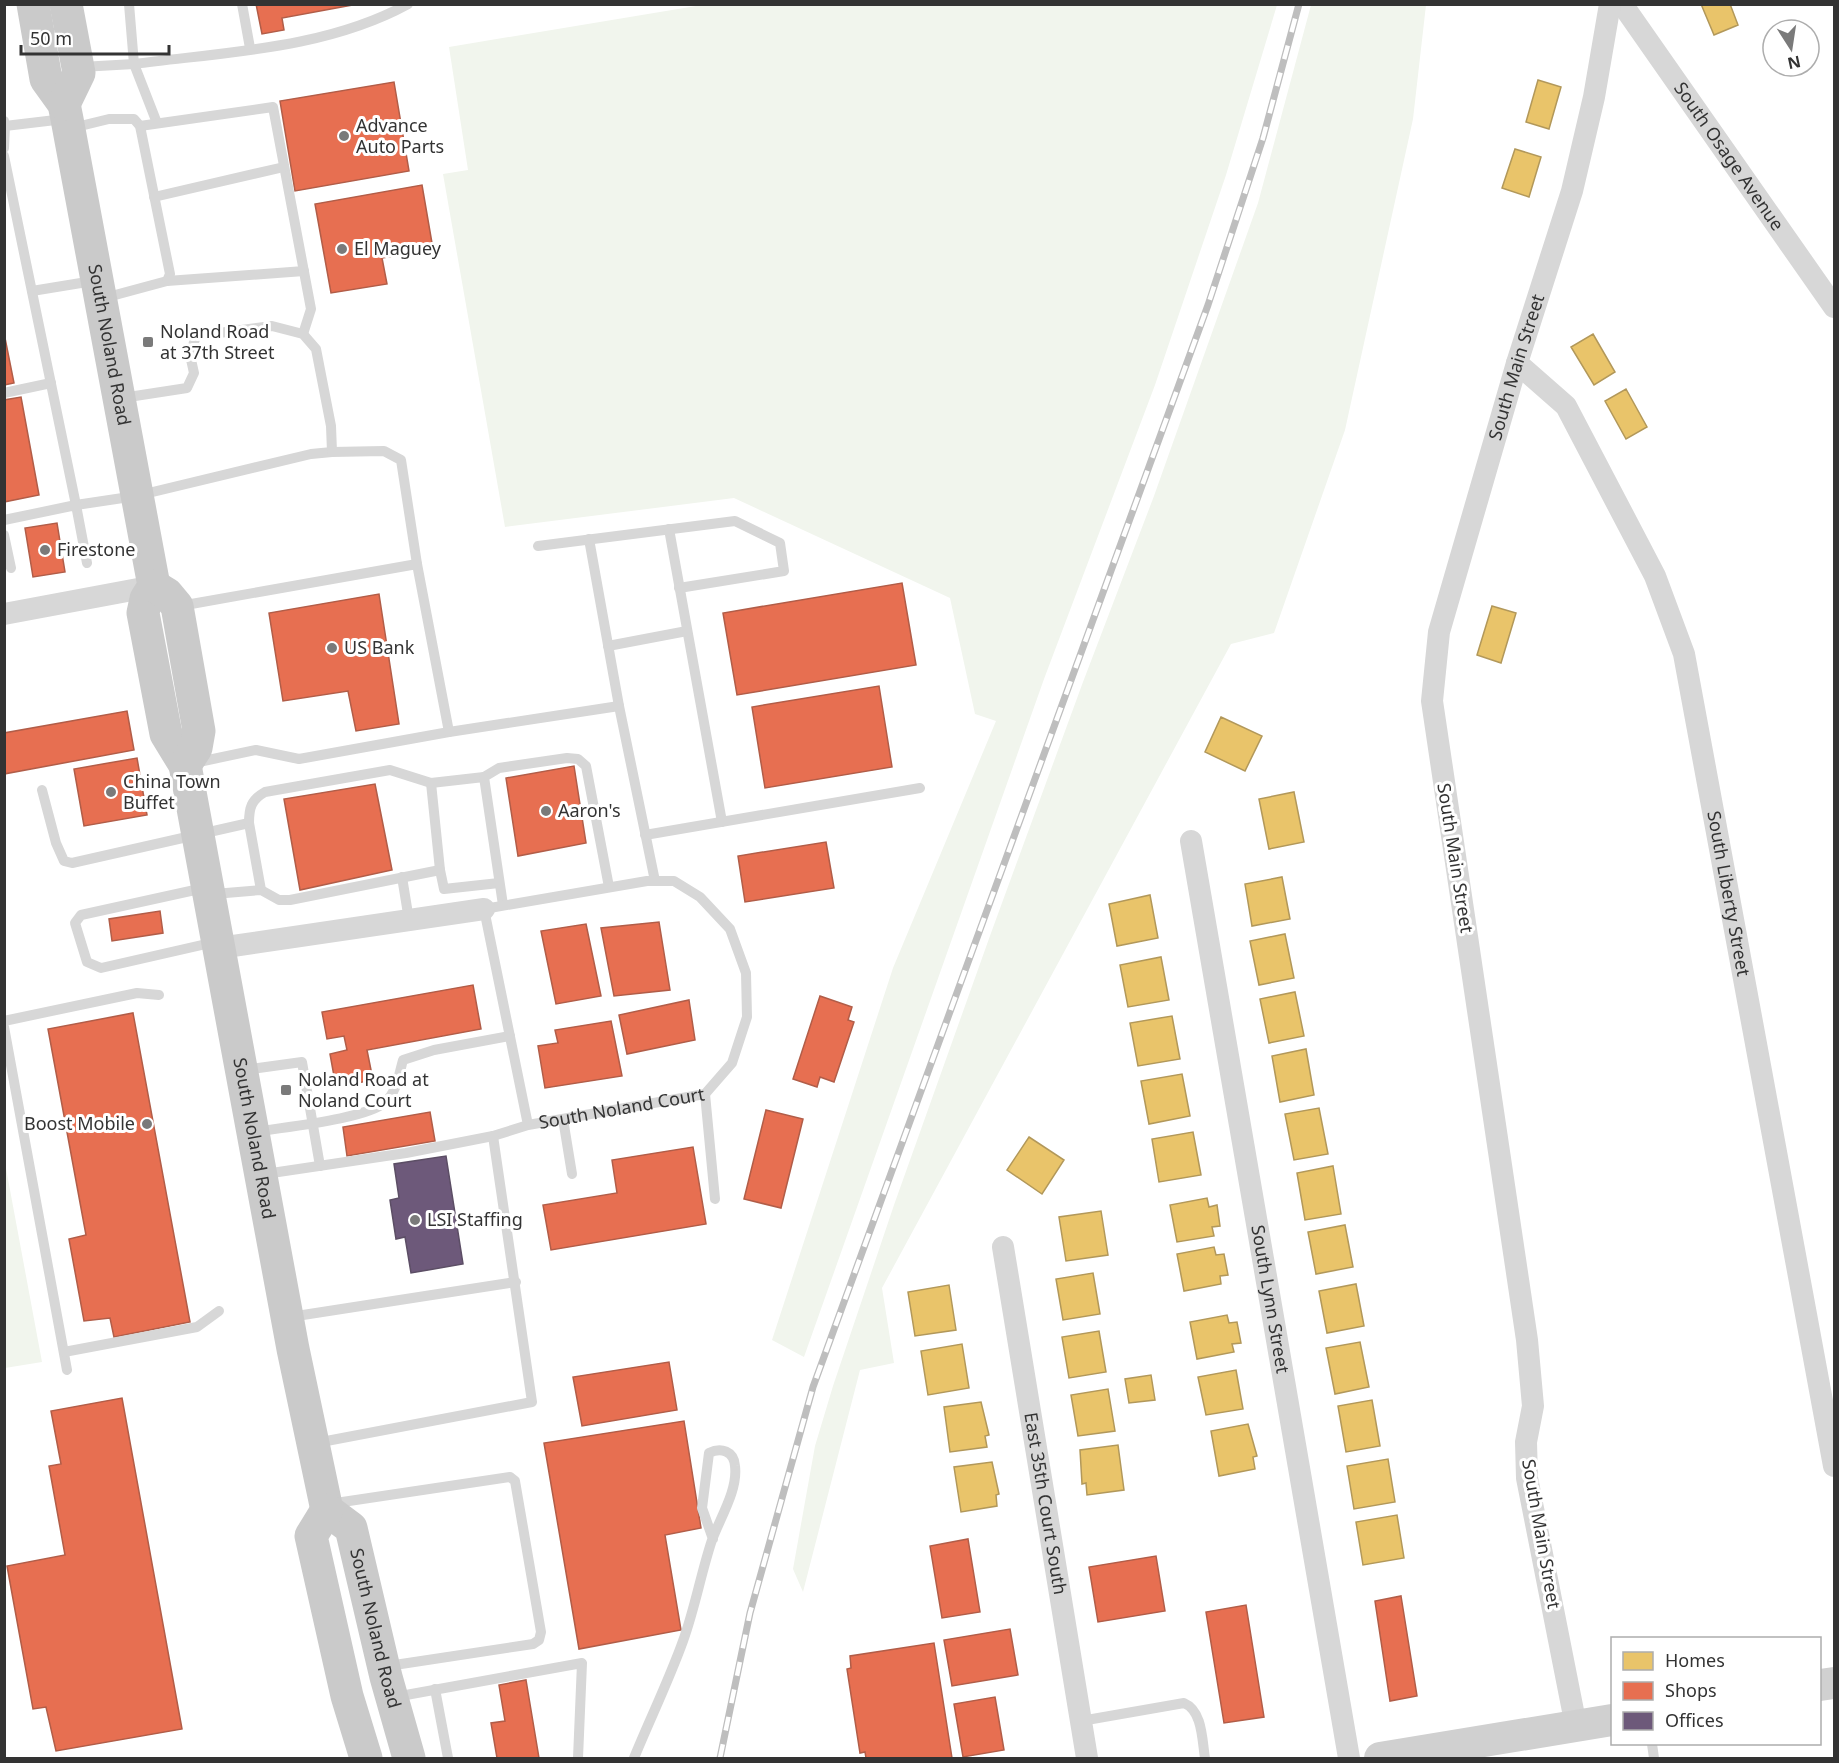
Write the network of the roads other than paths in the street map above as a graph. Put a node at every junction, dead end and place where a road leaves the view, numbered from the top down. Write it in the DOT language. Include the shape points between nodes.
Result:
graph roads {
  1 [pos="33,4"];
  2 [pos="66,4"];
  3 [pos="129,4"];
  4 [pos="242,4"];
  5 [pos="408,4"];
  6 [pos="1610,4"];
  7 [pos="1623,4"];
  8 [pos="250,48"];
  9 [pos="134,64"];
  10 [pos="78,67"];
  11 [pos="67,117"];
  12 [pos="157,123"];
  13 [pos="5,124"];
  14 [pos="140,126"];
  15 [pos="4,148"];
  16 [pos="4,156"];
  17 [pos="284,166"];
  18 [pos="154,197"];
  19 [pos="304,271"];
  20 [pos="167,281"];
  21 [pos="99,289"];
  22 [pos="32,291"];
  23 [pos="1834,307"];
  24 [pos="303,334"];
  25 [pos="1517,363"];
  26 [pos="51,383"];
  27 [pos="4,393"];
  28 [pos="119,399"];
  29 [pos="332,452"];
  30 [pos="136,496"];
  31 [pos="76,505"];
  32 [pos="4,520"];
  33 [pos="669,529"];
  34 [pos="4,535"];
  35 [pos="589,538"];
  36 [pos="538,546"];
  37 [pos="87,563"];
  38 [pos="417,564"];
  39 [pos="11,568"];
  40 [pos="679,588"];
  41 [pos="165,596"];
  42 [pos="4,614"];
  43 [pos="687,631"];
  44 [pos="608,646"];
  45 [pos="618,706"];
  46 [pos="449,732"];
  47 [pos="185,765"];
  48 [pos="484,777"];
  49 [pos="431,783"];
  50 [pos="920,788"];
  51 [pos="42,790"];
  52 [pos="722,822"];
  53 [pos="249,824"];
  54 [pos="198,834"];
  55 [pos="645,835"];
  56 [pos="1191,841"];
  57 [pos="440,870"];
  58 [pos="402,877"];
  59 [pos="655,881"];
  60 [pos="500,883"];
  61 [pos="609,887"];
  62 [pos="261,890"];
  63 [pos="208,891"];
  64 [pos="447,902"];
  65 [pos="493,907"];
  66 [pos="409,920"];
  67 [pos="218,945"];
  68 [pos="159,995"];
  69 [pos="4,1021"];
  70 [pos="4,1027"];
  71 [pos="510,1036"];
  72 [pos="241,1070"];
  73 [pos="705,1095"];
  74 [pos="563,1119"];
  75 [pos="313,1121"];
  76 [pos="528,1125"];
  77 [pos="253,1132"];
  78 [pos="493,1136"];
  79 [pos="320,1166"];
  80 [pos="572,1173"];
  81 [pos="261,1175"];
  82 [pos="715,1199"];
  83 [pos="1003,1248"];
  84 [pos="516,1282"];
  85 [pos="219,1311"];
  86 [pos="287,1317"];
  87 [pos="64,1352"];
  88 [pos="67,1370"];
  89 [pos="313,1443"];
  90 [pos="1834,1466"];
  91 [pos="326,1507"];
  92 [pos="713,1539"];
  93 [pos="387,1682"];
  94 [pos="435,1689"];
  95 [pos="1611,1720"];
  96 [pos="1081,1721"];
  97 [pos="1576,1726"];
  98 [pos="366,1758"];
  99 [pos="409,1758"];
  100 [pos="448,1758"];
  101 [pos="578,1758"];
  102 [pos="634,1758"];
  103 [pos="1087,1758"];
  104 [pos="1205,1758"];
  105 [pos="1349,1758"];
  106 [pos="1380,1758"];
  1 -- 11 [label="main road, South Noland Road" via="46,79"];
  2 -- 10 [label="main road"];
  3 -- 9 [label="lane"];
  4 -- 8 [label="lane"];
  5 -- 8 [label="lane" via="326,37"];
  6 -- 25 [label="street, South Main Street" via="1572,191"];
  7 -- 23 [label="street, South Osage Avenue"];
  8 -- 9 [label="lane"];
  9 -- 10 [label="lane"];
  9 -- 12 [label="lane"];
  10 -- 11 [label="main road"];
  11 -- 13 [label="lane"];
  11 -- 14 [label="lane" via="134,119"];
  11 -- 21 [label="main road, South Noland Road"];
  12 -- 14 [label="lane"];
  12 -- 17 [label="lane" via="273,107"];
  13 -- 15 [label="lane"];
  14 -- 18 [label="lane"];
  16 -- 22 [label="lane"];
  17 -- 18 [label="lane"];
  17 -- 19 [label="lane"];
  18 -- 20 [label="lane" via="170,274"];
  19 -- 20 [label="lane"];
  19 -- 24 [label="lane" via="311,309"];
  20 -- 21 [label="lane"];
  21 -- 22 [label="lane"];
  21 -- 28 [label="main road, South Noland Road"];
  22 -- 26 [label="lane"];
  24 -- 28 [label="lane" via="272,326 196,336 190,355 194,373 187,388"];
  24 -- 29 [label="lane" via="316,349 331,426"];
  25 -- 90 [label="street, South Liberty Street" via="1566,406 1655,576 1684,654"];
  25 -- 97 [label="street, South Main Street" via="1439,632 1432,701 1527,1340 1533,1406 1526,1442 1527,1478"];
  26 -- 27 [label="lane"];
  26 -- 31 [label="lane"];
  28 -- 30 [label="main road, South Noland Road"];
  29 -- 30 [label="lane"];
  29 -- 38 [label="lane" via="384,451 401,460"];
  30 -- 31 [label="lane"];
  30 -- 41 [label="main road, South Noland Road"];
  31 -- 32 [label="lane"];
  31 -- 37 [label="lane"];
  33 -- 35 [label="lane"];
  33 -- 40 [label="lane"];
  33 -- 40 [label="lane" via="735,521 780,543 784,571"];
  34 -- 39 [label="lane"];
  35 -- 36 [label="lane"];
  35 -- 44 [label="lane"];
  38 -- 41 [label="lane"];
  38 -- 46 [label="lane"];
  40 -- 43 [label="lane"];
  41 -- 42 [label="street"];
  41 -- 47 [label="main road, South Noland Road" via="146,598 143,613 166,734"];
  43 -- 44 [label="lane"];
  43 -- 52 [label="lane"];
  44 -- 45 [label="lane"];
  45 -- 46 [label="lane"];
  45 -- 55 [label="lane"];
  46 -- 47 [label="lane" via="299,759 256,750"];
  47 -- 54 [label="main road, South Noland Road"];
  48 -- 49 [label="lane"];
  48 -- 60 [label="lane"];
  48 -- 61 [label="lane" via="499,768 567,758 578,759 586,766"];
  49 -- 53 [label="lane" via="390,770 265,792 250,806"];
  49 -- 57 [label="lane"];
  50 -- 52 [label="lane"];
  51 -- 54 [label="lane" via="64,861"];
  52 -- 55 [label="lane"];
  53 -- 54 [label="lane"];
  53 -- 62 [label="lane"];
  54 -- 63 [label="main road, South Noland Road"];
  55 -- 59 [label="lane"];
  56 -- 105 [label="street, South Lynn Street"];
  57 -- 58 [label="lane"];
  57 -- 64 [label="lane"];
  58 -- 62 [label="lane" via="290,900 279,900"];
  58 -- 66 [label="lane"];
  59 -- 61 [label="lane, South Noland Court"];
  59 -- 73 [label="lane, South Noland Court" via="674,881 700,897 730,929 746,973 747,1017 732,1063"];
  60 -- 64 [label="lane"];
  60 -- 65 [label="lane"];
  61 -- 65 [label="lane, South Noland Court"];
  62 -- 63 [label="lane"];
  63 -- 67 [label="main road, South Noland Road"];
  63 -- 67 [label="lane" via="81,915 75,923 87,962 100,968"];
  64 -- 65 [label="street, South Noland Court"];
  64 -- 66 [label="street, South Noland Court"];
  65 -- 71 [label="lane, South Noland Court"];
  66 -- 67 [label="street, South Noland Court"];
  67 -- 72 [label="main road, South Noland Road"];
  68 -- 69 [label="lane" via="137,993"];
  70 -- 87 [label="lane"];
  71 -- 75 [label="lane" via="403,1060 395,1089 385,1102 362,1113"];
  71 -- 76 [label="lane, South Noland Court"];
  72 -- 75 [label="lane" via="302,1062"];
  72 -- 77 [label="main road, South Noland Road"];
  73 -- 74 [label="lane, South Noland Court"];
  73 -- 82 [label="lane"];
  74 -- 76 [label="lane, South Noland Court"];
  74 -- 80 [label="lane"];
  75 -- 77 [label="lane"];
  75 -- 79 [label="lane"];
  76 -- 78 [label="lane"];
  77 -- 81 [label="main road, South Noland Road"];
  78 -- 79 [label="lane"];
  78 -- 84 [label="lane"];
  79 -- 81 [label="lane"];
  81 -- 86 [label="main road, South Noland Road"];
  83 -- 96 [label="street, East 35th Court South"];
  84 -- 86 [label="lane"];
  84 -- 89 [label="lane" via="532,1402"];
  85 -- 87 [label="lane" via="196,1327"];
  86 -- 89 [label="main road, South Noland Road"];
  87 -- 88 [label="lane"];
  89 -- 91 [label="main road, South Noland Road"];
  91 -- 93 [label="main road, South Noland Road" via="351,1528"];
  91 -- 93 [label="lane" via="510,1477 515,1481 541,1632 539,1640"];
  91 -- 98 [label="main road" via="311,1536 347,1696"];
  92 -- 92 [label="lane" via="728,1506 735,1466 724,1449 709,1453 702,1508"];
  92 -- 102 [label="lane" via="683,1640"];
  93 -- 94 [label="lane"];
  93 -- 99 [label="main road, South Noland Road"];
  94 -- 100 [label="lane"];
  94 -- 101 [label="lane" via="582,1663"];
  95 -- 97 [label="main road"];
  96 -- 103 [label="street, East 35th Court South"];
  96 -- 104 [label="lane" via="1184,1703 1197,1714"];
  97 -- 106 [label="main road"];
}
